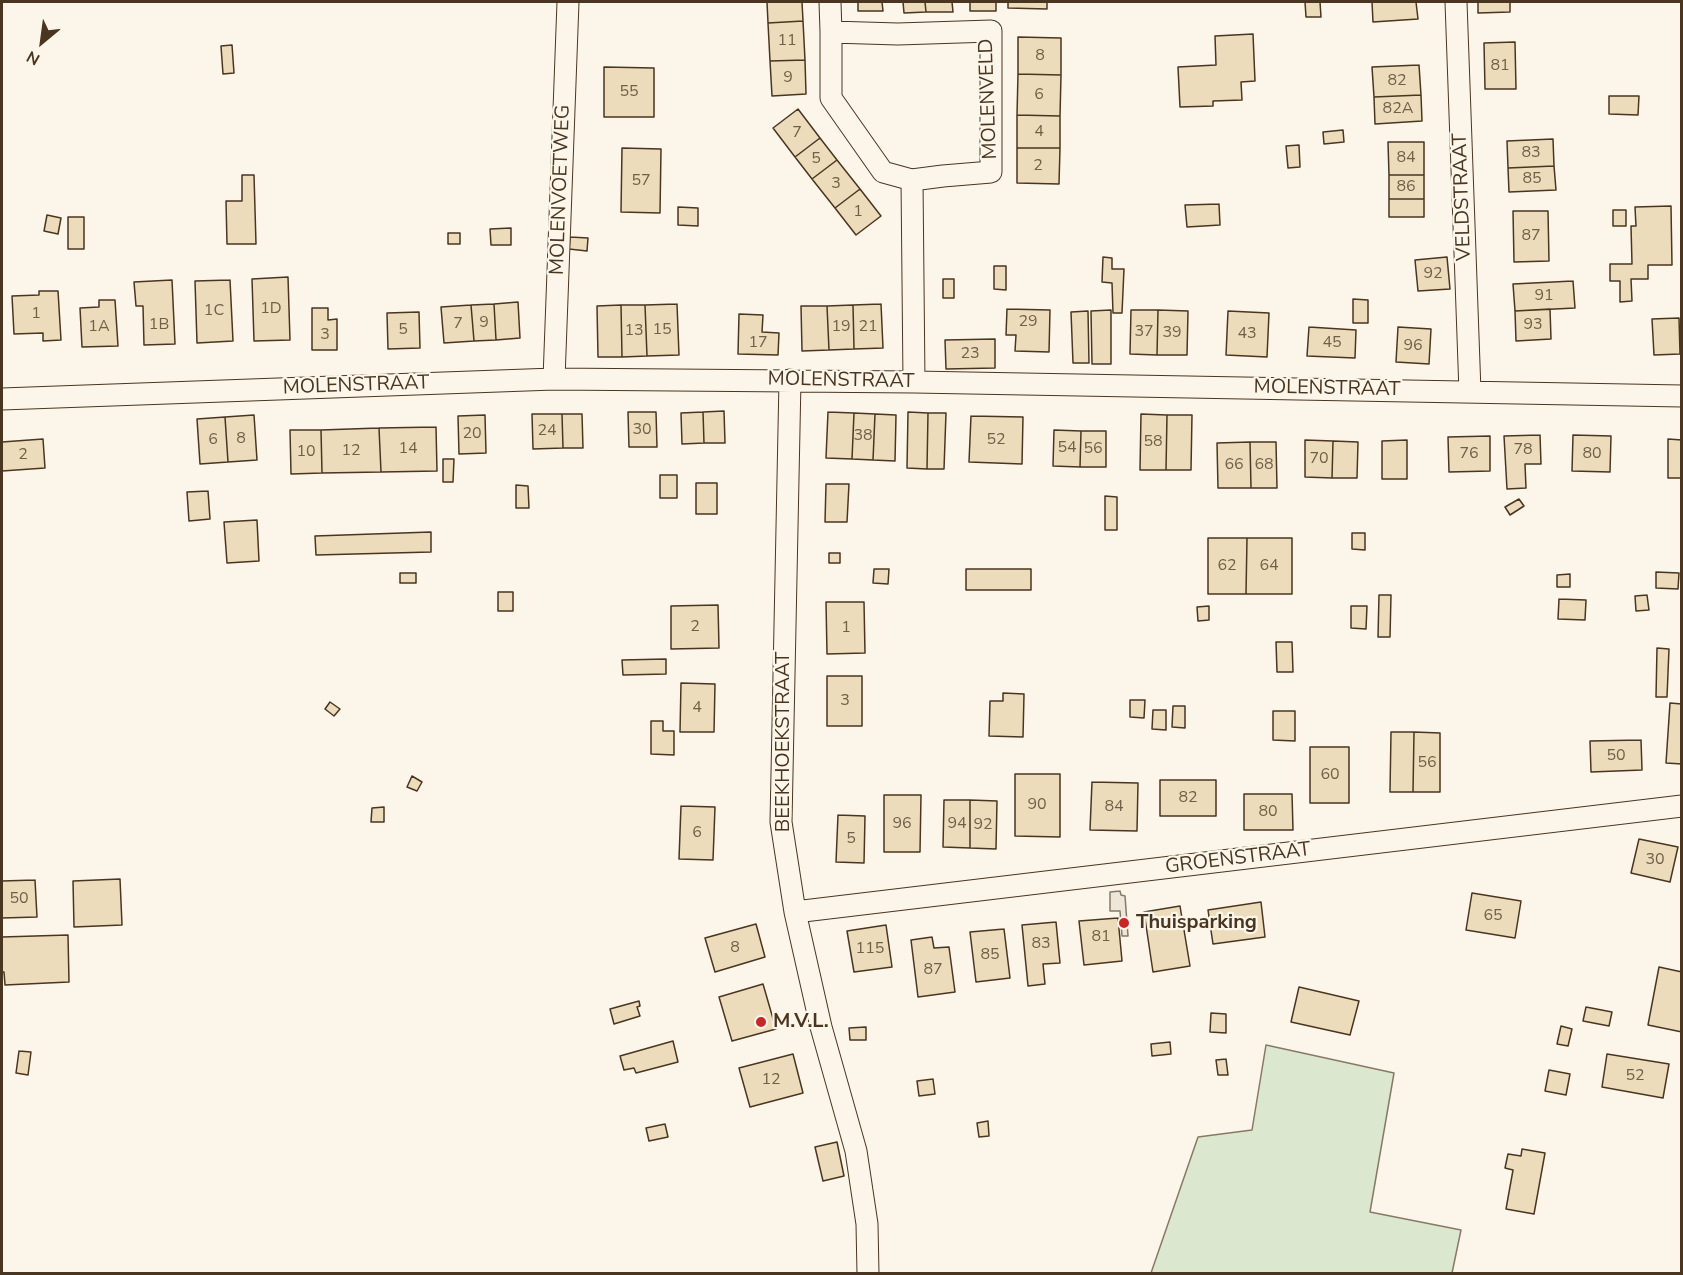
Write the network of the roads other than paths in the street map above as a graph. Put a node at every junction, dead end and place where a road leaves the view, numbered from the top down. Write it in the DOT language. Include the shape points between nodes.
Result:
graph roads {
  1 [pos="568,2"];
  2 [pos="830,2"];
  3 [pos="1456,2"];
  4 [pos="831,32"];
  5 [pos="912,180"];
  6 [pos="554,379"];
  7 [pos="790,380"];
  8 [pos="914,382"];
  9 [pos="1470,392"];
  10 [pos="1682,396"];
  11 [pos="2,399"];
  12 [pos="1682,806"];
  13 [pos="795,912"];
  14 [pos="868,1274"];
  1 -- 6 [label="street, MOLENVOETWEG"];
  2 -- 4 [label="street, MOLENVELD"];
  3 -- 9 [label="street, VELDSTRAAT"];
  4 -- 5 [label="street, MOLENVELD" via="831,98 883,172"];
  4 -- 5 [label="street, MOLENVELD" via="991,31 991,172"];
  5 -- 8 [label="street"];
  6 -- 7 [label="street, MOLENSTRAAT"];
  6 -- 11 [label="street, MOLENSTRAAT"];
  7 -- 8 [label="street, MOLENSTRAAT"];
  7 -- 13 [label="street, BEEKHOEKSTRAAT" via="781,822"];
  8 -- 9 [label="street, MOLENSTRAAT"];
  9 -- 10 [label="street, MOLENSTRAAT"];
  12 -- 13 [label="street, GROENSTRAAT"];
  13 -- 14 [label="street, BEEKHOEKSTRAAT" via="821,1028 856,1151 867,1224"];
}
